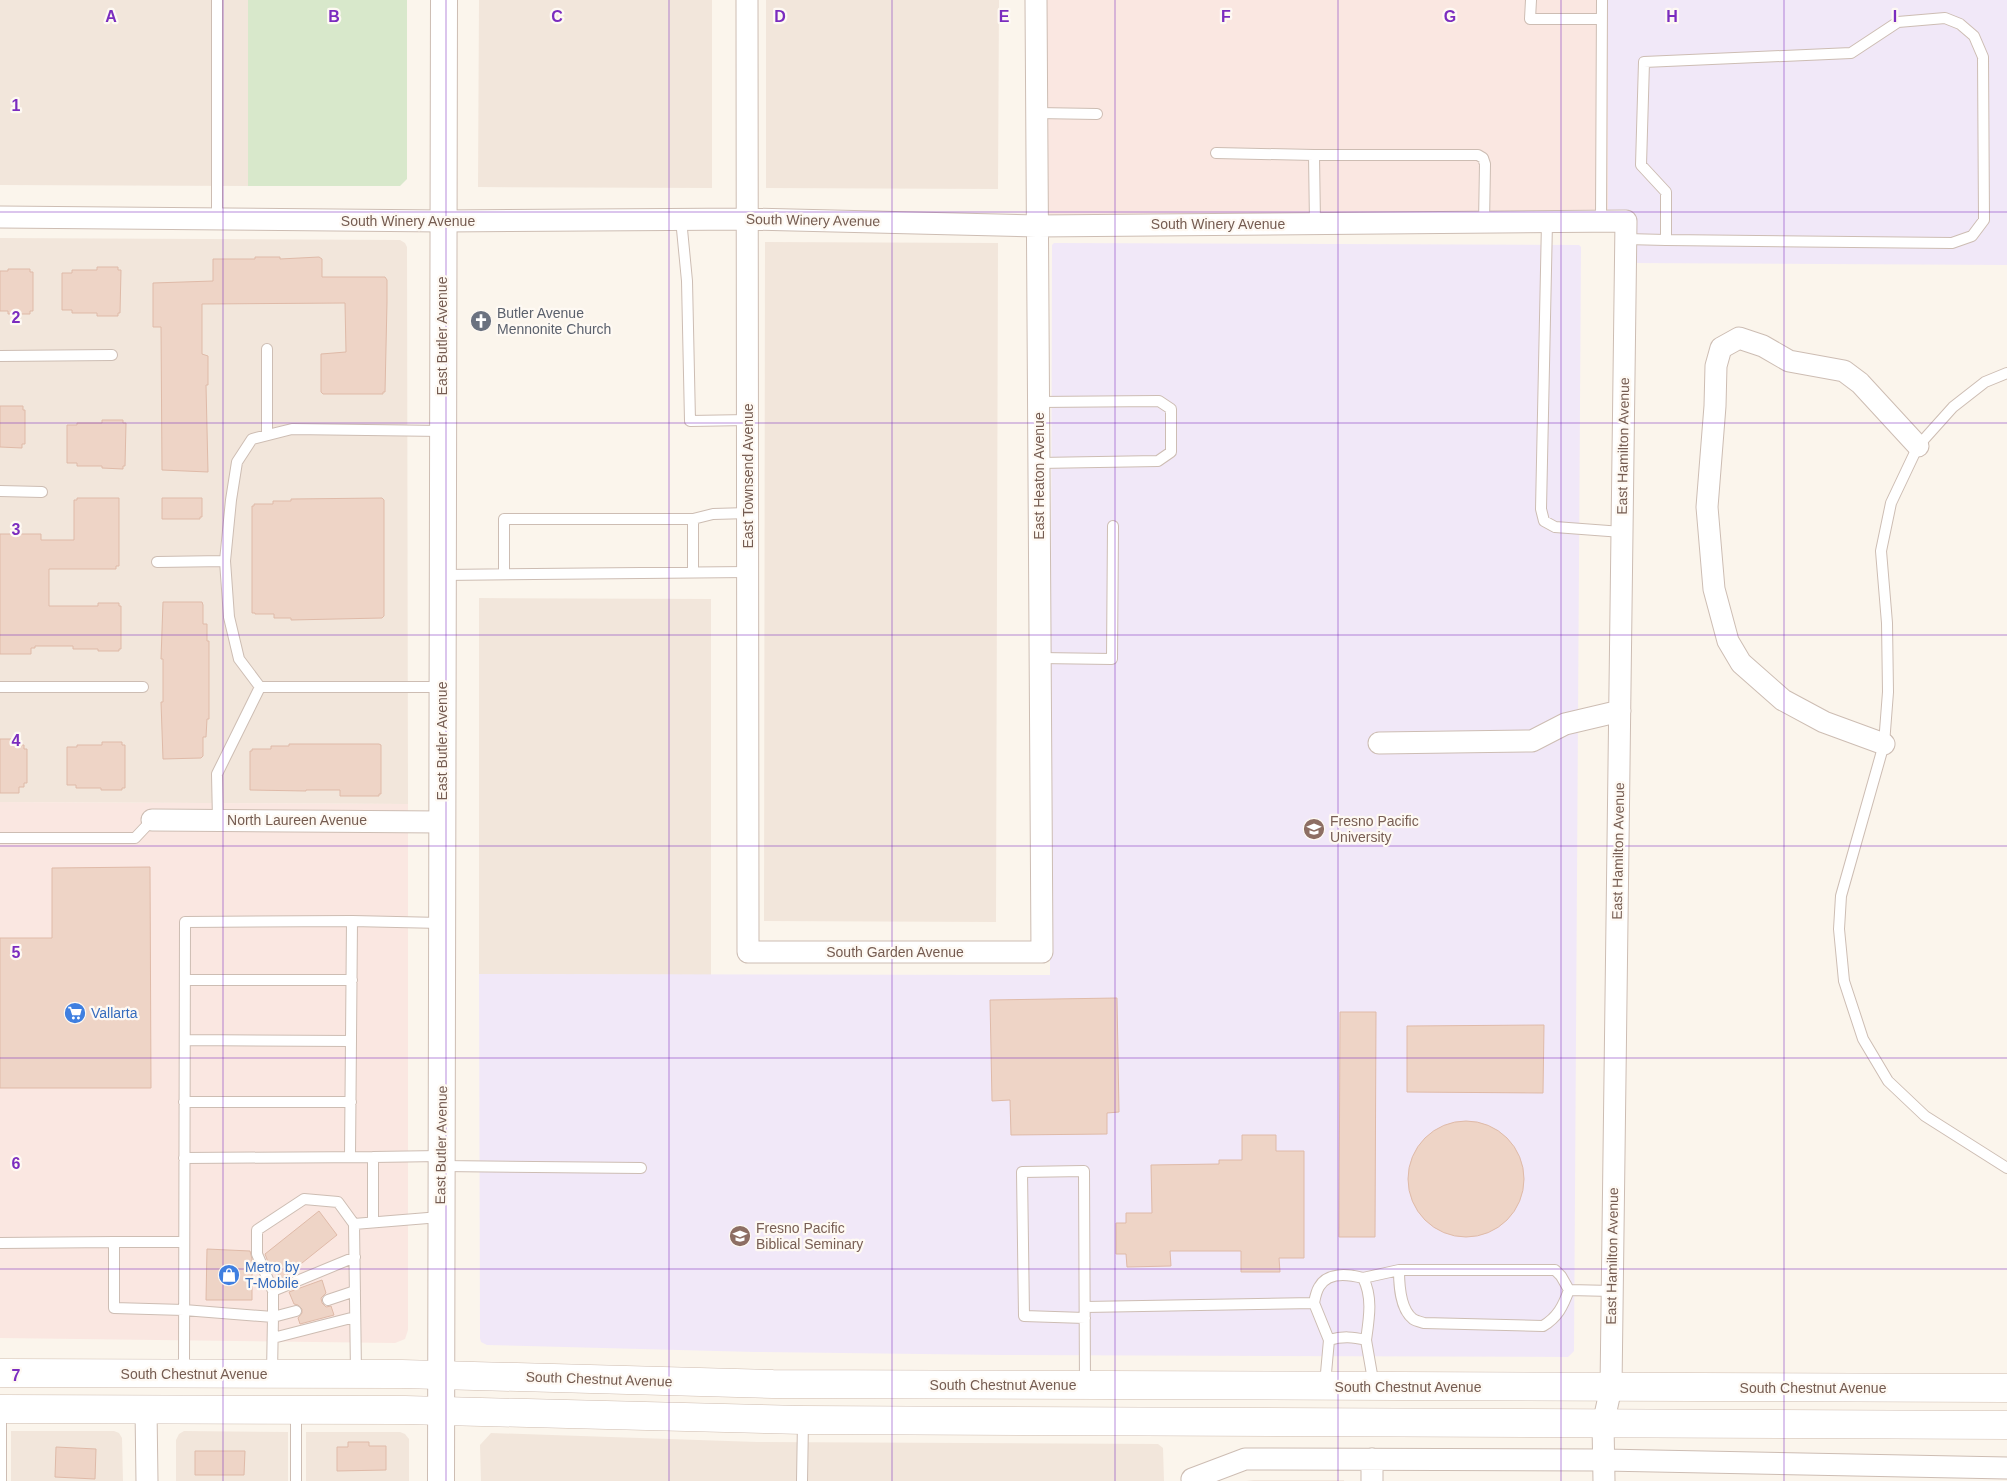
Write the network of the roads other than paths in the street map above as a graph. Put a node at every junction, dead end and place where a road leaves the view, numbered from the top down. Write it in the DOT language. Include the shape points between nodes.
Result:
graph roads {
  1 [pos="218,0"];
  2 [pos="444,0"];
  3 [pos="747,0"];
  4 [pos="1036,0"];
  5 [pos="1531,0"];
  6 [pos="1602,0"];
  7 [pos="1602,19"];
  8 [pos="1037,113"];
  9 [pos="1097,114"];
  10 [pos="1216,154"];
  11 [pos="1314,155"];
  12 [pos="0,217"];
  13 [pos="217,219"];
  14 [pos="681,219"];
  15 [pos="748,219"];
  16 [pos="443,221"];
  17 [pos="1601,221"];
  18 [pos="1547,222"];
  19 [pos="1315,223"];
  20 [pos="1484,223"];
  21 [pos="1037,226"];
  22 [pos="1626,230"];
  23 [pos="1666,240"];
  24 [pos="268,350"];
  25 [pos="112,355"];
  26 [pos="0,356"];
  27 [pos="2007,373"];
  28 [pos="1038,402"];
  29 [pos="748,420"];
  30 [pos="442,431"];
  31 [pos="268,435"];
  32 [pos="1918,446"];
  33 [pos="1039,463"];
  34 [pos="0,491"];
  35 [pos="42,492"];
  36 [pos="748,513"];
  37 [pos="693,519"];
  38 [pos="1112,526"];
  39 [pos="1622,532"];
  40 [pos="225,561"];
  41 [pos="157,562"];
  42 [pos="693,572"];
  43 [pos="748,572"];
  44 [pos="504,574"];
  45 [pos="442,575"];
  46 [pos="1040,658"];
  47 [pos="260,687"];
  48 [pos="442,687"];
  49 [pos="0,688"];
  50 [pos="143,688"];
  51 [pos="1620,711"];
  52 [pos="1379,743"];
  53 [pos="1884,744"];
  54 [pos="152,820"];
  55 [pos="218,820"];
  56 [pos="442,822"];
  57 [pos="0,838"];
  58 [pos="352,921"];
  59 [pos="442,923"];
  60 [pos="748,952"];
  61 [pos="1042,952"];
  62 [pos="185,980"];
  63 [pos="352,980"];
  64 [pos="185,1040"];
  65 [pos="352,1041"];
  66 [pos="184,1102"];
  67 [pos="351,1102"];
  68 [pos="350,1156"];
  69 [pos="373,1157"];
  70 [pos="184,1158"];
  71 [pos="441,1161"];
  72 [pos="641,1168"];
  73 [pos="2007,1168"];
  74 [pos="440,1217"];
  75 [pos="373,1221"];
  76 [pos="354,1224"];
  77 [pos="114,1242"];
  78 [pos="184,1242"];
  79 [pos="0,1243"];
  80 [pos="355,1257"];
  81 [pos="1399,1270"];
  82 [pos="1362,1278"];
  83 [pos="1569,1290"];
  84 [pos="273,1291"];
  85 [pos="355,1291"];
  86 [pos="1612,1291"];
  87 [pos="328,1300"];
  88 [pos="1314,1303"];
  89 [pos="184,1310"];
  90 [pos="296,1311"];
  91 [pos="1085,1312"];
  92 [pos="273,1317"];
  93 [pos="355,1317"];
  94 [pos="273,1338"];
  95 [pos="1329,1340"];
  96 [pos="1366,1340"];
  97 [pos="0,1373"];
  98 [pos="184,1374"];
  99 [pos="272,1374"];
  100 [pos="356,1374"];
  101 [pos="441,1375"];
  102 [pos="1086,1386"];
  103 [pos="1325,1387"];
  104 [pos="1374,1387"];
  105 [pos="1610,1388"];
  106 [pos="2007,1388"];
  107 [pos="1,1409"];
  108 [pos="146,1409"];
  109 [pos="296,1409"];
  110 [pos="441,1410"];
  111 [pos="803,1420"];
  112 [pos="1603,1424"];
  113 [pos="2007,1425"];
  114 [pos="1372,1459"];
  115 [pos="1604,1460"];
  116 [pos="2007,1468"];
  117 [pos="1835,1473"];
  118 [pos="1192,1479"];
  119 [pos="1,1481"];
  120 [pos="147,1481"];
  121 [pos="296,1481"];
  122 [pos="441,1481"];
  123 [pos="802,1481"];
  124 [pos="1372,1481"];
  125 [pos="1604,1481"];
  1 -- 13 [label="lane"];
  2 -- 16 [label="street, East Butler Avenue"];
  3 -- 15 [label="street, East Townsend Avenue"];
  4 -- 8 [label="street, East Heaton Avenue"];
  5 -- 7 [label="lane" via="1530,19"];
  6 -- 7 [label="lane"];
  7 -- 17 [label="lane"];
  8 -- 9 [label="lane"];
  8 -- 21 [label="street, East Heaton Avenue"];
  10 -- 11 [label="lane"];
  11 -- 19 [label="lane"];
  11 -- 20 [label="lane" via="1478,155 1485,164"];
  12 -- 13 [label="street, South Winery Avenue"];
  13 -- 16 [label="street, South Winery Avenue"];
  14 -- 15 [label="street, South Winery Avenue"];
  14 -- 16 [label="street, South Winery Avenue"];
  14 -- 29 [label="lane" via="687,281 690,421"];
  15 -- 21 [label="street, South Winery Avenue"];
  15 -- 29 [label="street, East Townsend Avenue"];
  16 -- 30 [label="street, East Butler Avenue"];
  17 -- 18 [label="street, South Winery Avenue"];
  17 -- 22 [label="street, South Winery Avenue"];
  18 -- 20 [label="street, South Winery Avenue"];
  18 -- 39 [label="lane" via="1541,509 1544,521 1555,527"];
  19 -- 20 [label="street, South Winery Avenue"];
  19 -- 21 [label="street, South Winery Avenue"];
  21 -- 28 [label="street, East Heaton Avenue"];
  22 -- 23 [label="lane"];
  22 -- 39 [label="street, East Hamilton Avenue"];
  23 -- 23 [label="lane" via="1952,243 1972,236 1984,220 1983,57 1974,36 1960,24 1944,18 1898,22 1851,53 1644,62 1641,165 1666,192"];
  24 -- 31 [label="lane"];
  25 -- 26 [label="lane"];
  27 -- 32 [label="lane" via="1985,382 1953,407"];
  28 -- 33 [label="street, East Heaton Avenue"];
  28 -- 33 [label="lane" via="1159,401 1171,410 1171,452 1158,461"];
  29 -- 36 [label="street, East Townsend Avenue"];
  30 -- 31 [label="lane" via="292,429"];
  30 -- 45 [label="street, East Butler Avenue"];
  31 -- 40 [label="lane" via="252,439 237,462"];
  32 -- 53 [label="lane" via="1891,503 1881,552 1887,623 1888,692"];
  32 -- 53 [label="street" via="1860,383 1844,372 1789,361 1740,338 1721,348 1716,366 1707,507 1714,590 1728,641 1741,663 1783,700 1824,722"];
  33 -- 46 [label="street, East Heaton Avenue"];
  34 -- 35 [label="lane"];
  36 -- 37 [label="lane" via="713,514"];
  36 -- 43 [label="street, East Townsend Avenue"];
  37 -- 42 [label="lane"];
  37 -- 44 [label="lane" via="504,519"];
  38 -- 46 [label="lane" via="1112,659"];
  39 -- 51 [label="street, East Hamilton Avenue"];
  40 -- 41 [label="lane"];
  40 -- 47 [label="lane" via="229,617 238,659"];
  42 -- 43 [label="lane"];
  42 -- 44 [label="lane"];
  43 -- 60 [label="street, East Townsend Avenue"];
  44 -- 45 [label="lane"];
  45 -- 48 [label="street, East Butler Avenue"];
  46 -- 61 [label="street, East Heaton Avenue"];
  47 -- 48 [label="lane"];
  47 -- 55 [label="lane" via="217,774"];
  48 -- 56 [label="street, East Butler Avenue"];
  49 -- 50 [label="lane"];
  51 -- 52 [label="street" via="1565,724 1532,741"];
  51 -- 86 [label="street, East Hamilton Avenue"];
  53 -- 73 [label="lane" via="1841,896 1839,928 1844,981 1863,1039 1888,1081 1925,1116"];
  54 -- 55 [label="street, North Laureen Avenue"];
  54 -- 57 [label="lane" via="135,838"];
  55 -- 56 [label="street, North Laureen Avenue"];
  56 -- 59 [label="street, East Butler Avenue"];
  58 -- 59 [label="lane"];
  58 -- 62 [label="lane" via="185,922"];
  58 -- 63 [label="lane"];
  59 -- 71 [label="street, East Butler Avenue"];
  60 -- 61 [label="street, South Garden Avenue"];
  62 -- 63 [label="lane"];
  62 -- 64 [label="lane"];
  63 -- 65 [label="lane"];
  64 -- 65 [label="lane"];
  64 -- 66 [label="lane"];
  65 -- 67 [label="lane"];
  66 -- 67 [label="lane"];
  66 -- 70 [label="lane"];
  67 -- 68 [label="lane"];
  68 -- 69 [label="lane"];
  68 -- 70 [label="lane"];
  69 -- 71 [label="lane"];
  69 -- 75 [label="lane"];
  70 -- 78 [label="lane"];
  71 -- 72 [label="lane"];
  71 -- 74 [label="street, East Butler Avenue"];
  74 -- 75 [label="lane"];
  74 -- 101 [label="street, East Butler Avenue"];
  75 -- 76 [label="lane"];
  76 -- 80 [label="lane"];
  76 -- 84 [label="lane" via="338,1202 304,1199 257,1230 257,1254"];
  77 -- 78 [label="lane"];
  77 -- 79 [label="lane"];
  77 -- 89 [label="lane" via="114,1308"];
  78 -- 89 [label="lane"];
  80 -- 84 [label="lane"];
  80 -- 85 [label="lane"];
  81 -- 82 [label="lane"];
  81 -- 83 [label="lane" via="1554,1270"];
  81 -- 83 [label="lane" via="1406,1310 1414,1320 1424,1323 1543,1326 1562,1310"];
  82 -- 88 [label="lane" via="1348,1274 1330,1277 1319,1286"];
  82 -- 96 [label="lane" via="1368,1288"];
  83 -- 86 [label="lane"];
  84 -- 92 [label="lane"];
  85 -- 87 [label="lane"];
  85 -- 93 [label="lane"];
  86 -- 105 [label="street, East Hamilton Avenue"];
  88 -- 91 [label="lane"];
  88 -- 95 [label="lane"];
  89 -- 92 [label="lane"];
  89 -- 98 [label="lane"];
  90 -- 92 [label="lane"];
  91 -- 91 [label="lane" via="1084,1171 1022,1172 1024,1316"];
  91 -- 102 [label="lane"];
  92 -- 94 [label="lane"];
  93 -- 94 [label="lane"];
  93 -- 100 [label="lane"];
  94 -- 99 [label="lane"];
  95 -- 96 [label="lane" via="1354,1337"];
  95 -- 103 [label="lane"];
  96 -- 104 [label="lane"];
  97 -- 98 [label="main road, South Chestnut Avenue"];
  98 -- 99 [label="main road, South Chestnut Avenue"];
  99 -- 100 [label="main road, South Chestnut Avenue"];
  100 -- 101 [label="main road, South Chestnut Avenue"];
  101 -- 102 [label="main road, South Chestnut Avenue" via="773,1384"];
  101 -- 110 [label="street, East Butler Avenue"];
  102 -- 103 [label="main road, South Chestnut Avenue"];
  103 -- 104 [label="main road, South Chestnut Avenue"];
  104 -- 105 [label="main road, South Chestnut Avenue"];
  105 -- 106 [label="main road, South Chestnut Avenue"];
  105 -- 112 [label="street, East Hamilton Avenue"];
  107 -- 108 [label="main road"];
  107 -- 119 [label="lane"];
  108 -- 109 [label="main road"];
  108 -- 120 [label="street"];
  109 -- 110 [label="main road"];
  109 -- 121 [label="lane"];
  110 -- 111 [label="main road"];
  110 -- 122 [label="street, East Butler Avenue"];
  111 -- 112 [label="main road"];
  111 -- 123 [label="lane"];
  112 -- 113 [label="main road"];
  112 -- 115 [label="street, East Hamilton Avenue"];
  114 -- 115 [label="street"];
  114 -- 118 [label="street" via="1245,1459"];
  114 -- 124 [label="street"];
  115 -- 117 [label="street"];
  115 -- 125 [label="street, East Hamilton Avenue"];
  116 -- 117 [label="street"];
}
